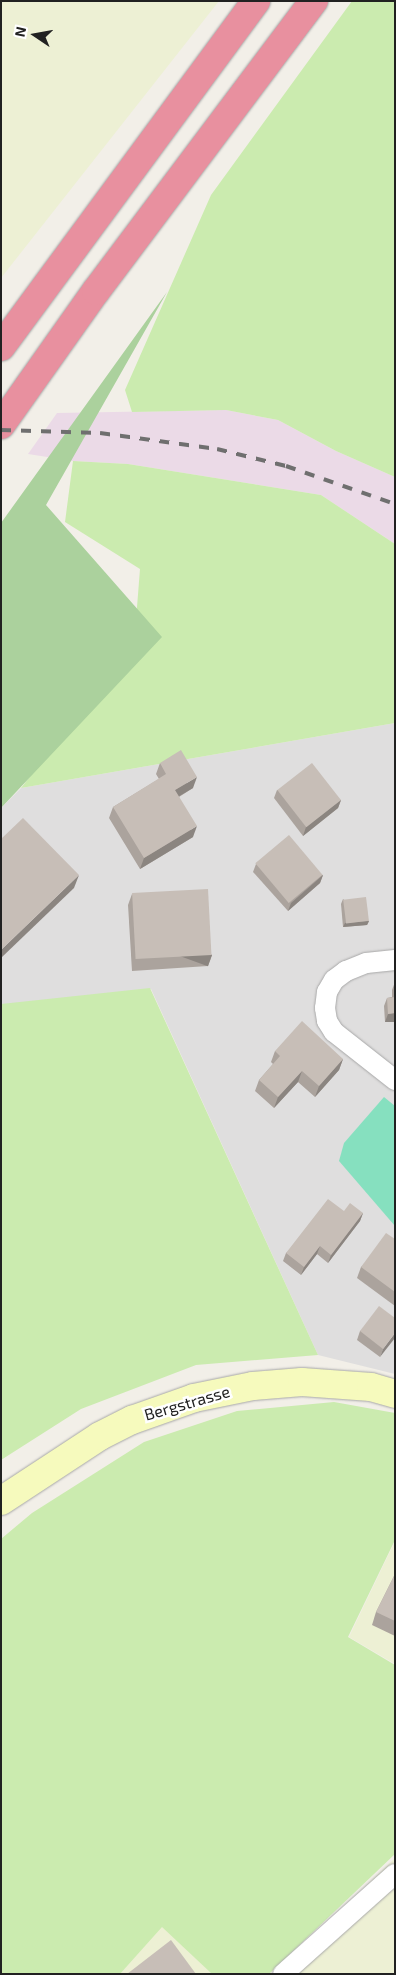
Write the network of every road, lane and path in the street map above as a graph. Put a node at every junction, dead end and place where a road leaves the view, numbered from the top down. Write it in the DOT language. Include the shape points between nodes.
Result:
graph roads {
  1 [pos="256,1"];
  2 [pos="314,1"];
  3 [pos="1,346"];
  4 [pos="1,425"];
  5 [pos="395,960"];
  6 [pos="395,1080"];
  7 [pos="395,1394"];
  8 [pos="1,1502"];
  9 [pos="395,1874"];
  10 [pos="283,1974"];
  1 -- 3 [label="highway"];
  2 -- 4 [label="highway" via="96,291"];
  5 -- 6 [label="street" via="366,963 346,971 334,980 327,992 325,1008 334,1032"];
  7 -- 8 [label="main road, Bergstrasse" via="371,1387 302,1382 253,1386 194,1398 132,1420 100,1436"];
  9 -- 10 [label="street"];
}
